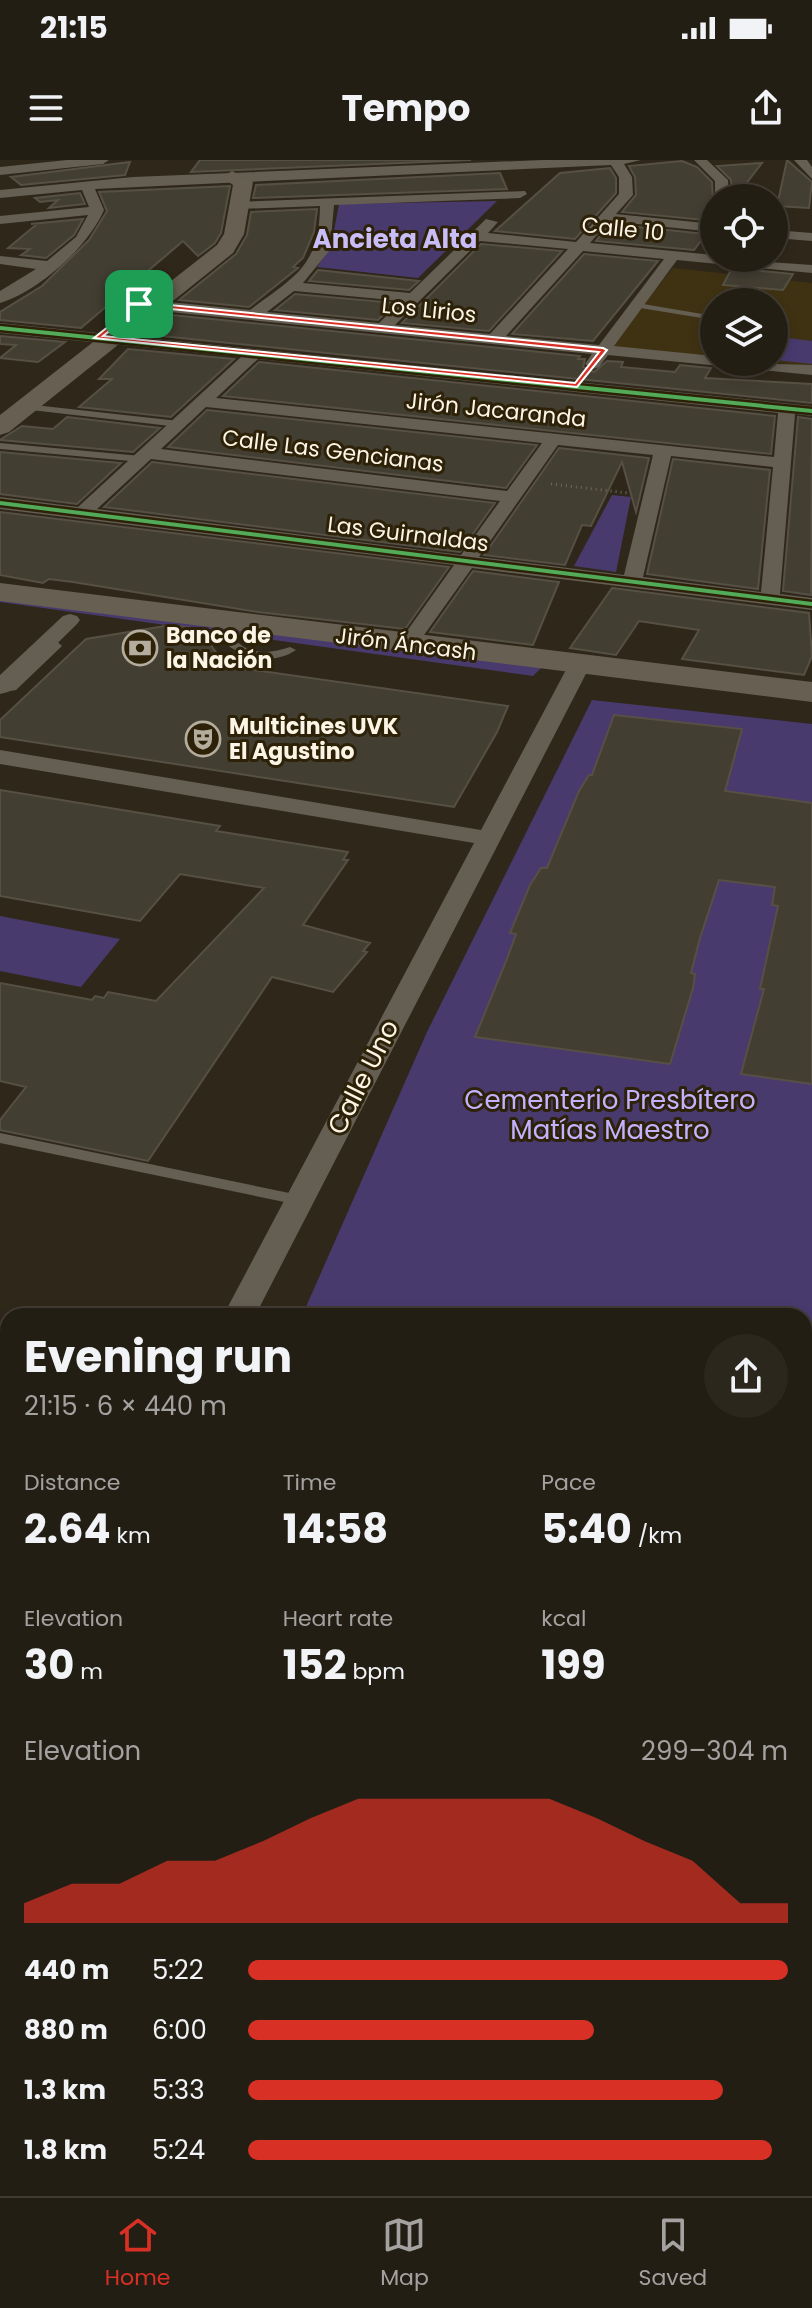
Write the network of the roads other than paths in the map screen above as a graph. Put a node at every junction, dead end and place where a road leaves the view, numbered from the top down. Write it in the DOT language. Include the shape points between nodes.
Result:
graph roads {
  1 [pos="103,160"];
  2 [pos="635,160"];
  3 [pos="700,160"];
  4 [pos="800,160"];
  5 [pos="615,162"];
  6 [pos="42,163"];
  7 [pos="528,167"];
  8 [pos="236,169"];
  9 [pos="0,171"];
  10 [pos="812,175"];
  11 [pos="721,184"];
  12 [pos="87,185"];
  13 [pos="0,194"];
  14 [pos="520,194"];
  15 [pos="327,201"];
  16 [pos="239,205"];
  17 [pos="97,210"];
  18 [pos="608,217"];
  19 [pos="20,218"];
  20 [pos="0,220"];
  21 [pos="700,226"];
  22 [pos="788,235"];
  23 [pos="476,236"];
  24 [pos="10,237"];
  25 [pos="812,237"];
  26 [pos="579,246"];
  27 [pos="673,256"];
  28 [pos="0,260"];
  29 [pos="50,266"];
  30 [pos="812,269"];
  31 [pos="290,286"];
  32 [pos="3,293"];
  33 [pos="415,298"];
  34 [pos="147,305"];
  35 [pos="637,305"];
  36 [pos="254,315"];
  37 [pos="700,316"];
  38 [pos="384,327"];
  39 [pos="0,328"];
  40 [pos="104,338"];
  41 [pos="494,339"];
  42 [pos="603,350"];
  43 [pos="256,352"];
  44 [pos="700,360"];
  45 [pos="788,368"];
  46 [pos="812,370"];
  47 [pos="577,385"];
  48 [pos="203,402"];
  49 [pos="25,407"];
  50 [pos="787,409"];
  51 [pos="812,411"];
  52 [pos="0,413"];
  53 [pos="179,424"];
  54 [pos="0,427"];
  55 [pos="554,438"];
  56 [pos="0,446"];
  57 [pos="663,451"];
  58 [pos="144,456"];
  59 [pos="784,463"];
  60 [pos="518,489"];
  61 [pos="0,503"];
  62 [pos="82,513"];
  63 [pos="467,561"];
  64 [pos="632,582"];
  65 [pos="0,592"];
  66 [pos="770,599"];
  67 [pos="812,604"];
  68 [pos="0,610"];
  69 [pos="60,630"];
  70 [pos="407,645"];
  71 [pos="574,675"];
  72 [pos="0,688"];
  73 [pos="812,692"];
  74 [pos="812,710"];
  75 [pos="0,757"];
  76 [pos="487,838"];
  77 [pos="0,1138"];
  78 [pos="299,1200"];
  79 [pos="243,1308"];
  1 -- 6 [label="street"];
  2 -- 5 [label="street"];
  3 -- 11 [label="street"];
  4 -- 10 [label="street"];
  5 -- 7 [label="street"];
  5 -- 18 [label="street" via="628,183 626,195"];
  6 -- 9 [label="street"];
  7 -- 8 [label="street"];
  7 -- 14 [label="street" via="528,186"];
  8 -- 12 [label="street"];
  8 -- 16 [label="street" via="243,182"];
  8 -- 34 [label="street" via="219,186 208,250"];
  12 -- 13 [label="street"];
  12 -- 17 [label="street"];
  14 -- 15 [label="street"];
  14 -- 23 [label="street"];
  15 -- 16 [label="street"];
  15 -- 31 [label="street" via="321,254"];
  16 -- 34 [label="street" via="226,249"];
  17 -- 19 [label="street"];
  17 -- 29 [label="street" via="82,241"];
  18 -- 21 [label="street"];
  18 -- 26 [label="street"];
  19 -- 20 [label="street"];
  19 -- 24 [label="street" via="21,230"];
  22 -- 25 [label="street"];
  23 -- 26 [label="street, Calle 10"];
  23 -- 33 [label="street"];
  26 -- 27 [label="street, Calle 10"];
  26 -- 41 [label="street"];
  27 -- 30 [label="street, Calle 10"];
  27 -- 35 [label="street"];
  28 -- 29 [label="street"];
  29 -- 32 [label="street"];
  31 -- 33 [label="street"];
  31 -- 36 [label="street"];
  33 -- 38 [label="street"];
  34 -- 36 [label="street, Los Lirios"];
  34 -- 40 [label="street"];
  35 -- 37 [label="lane"];
  35 -- 42 [label="street"];
  36 -- 38 [label="street, Los Lirios"];
  38 -- 41 [label="street, Los Lirios"];
  39 -- 40 [label="street"];
  40 -- 43 [label="street"];
  40 -- 49 [label="street"];
  40 -- 52 [label="street"];
  41 -- 42 [label="street, Los Lirios"];
  42 -- 44 [label="street, Los Lirios"];
  42 -- 47 [label="street"];
  43 -- 47 [label="street"];
  43 -- 48 [label="street"];
  45 -- 46 [label="street"];
  47 -- 50 [label="street"];
  48 -- 53 [label="street"];
  48 -- 55 [label="street, Jirón Jacaranda"];
  49 -- 53 [label="lane"];
  49 -- 54 [label="street"];
  50 -- 51 [label="street"];
  50 -- 59 [label="street"];
  53 -- 58 [label="street"];
  55 -- 57 [label="street, Jirón Jacaranda"];
  55 -- 60 [label="street"];
  56 -- 58 [label="lane"];
  57 -- 59 [label="street, Jirón Jacaranda"];
  57 -- 64 [label="street"];
  58 -- 60 [label="street, Calle Las Gencianas"];
  58 -- 62 [label="street"];
  59 -- 66 [label="street"];
  60 -- 63 [label="street"];
  61 -- 62 [label="street, Las Guirnaldas"];
  62 -- 63 [label="street, Las Guirnaldas"];
  63 -- 64 [label="street, Las Guirnaldas"];
  63 -- 70 [label="street"];
  64 -- 66 [label="street, Las Guirnaldas"];
  65 -- 70 [label="street, Jirón Áncash"];
  66 -- 67 [label="street, Las Guirnaldas"];
  68 -- 69 [label="street, Jirón Áncash"];
  69 -- 71 [label="street, Jirón Áncash"];
  69 -- 72 [label="street"];
  70 -- 71 [label="street, Jirón Áncash"];
  71 -- 73 [label="street, Jirón Áncash"];
  71 -- 74 [label="street, Jirón Áncash"];
  71 -- 76 [label="street, Calle Uno"];
  75 -- 76 [label="street"];
  76 -- 78 [label="street, Calle Uno"];
  77 -- 78 [label="lane"];
  78 -- 79 [label="street, Calle Uno"];
}
